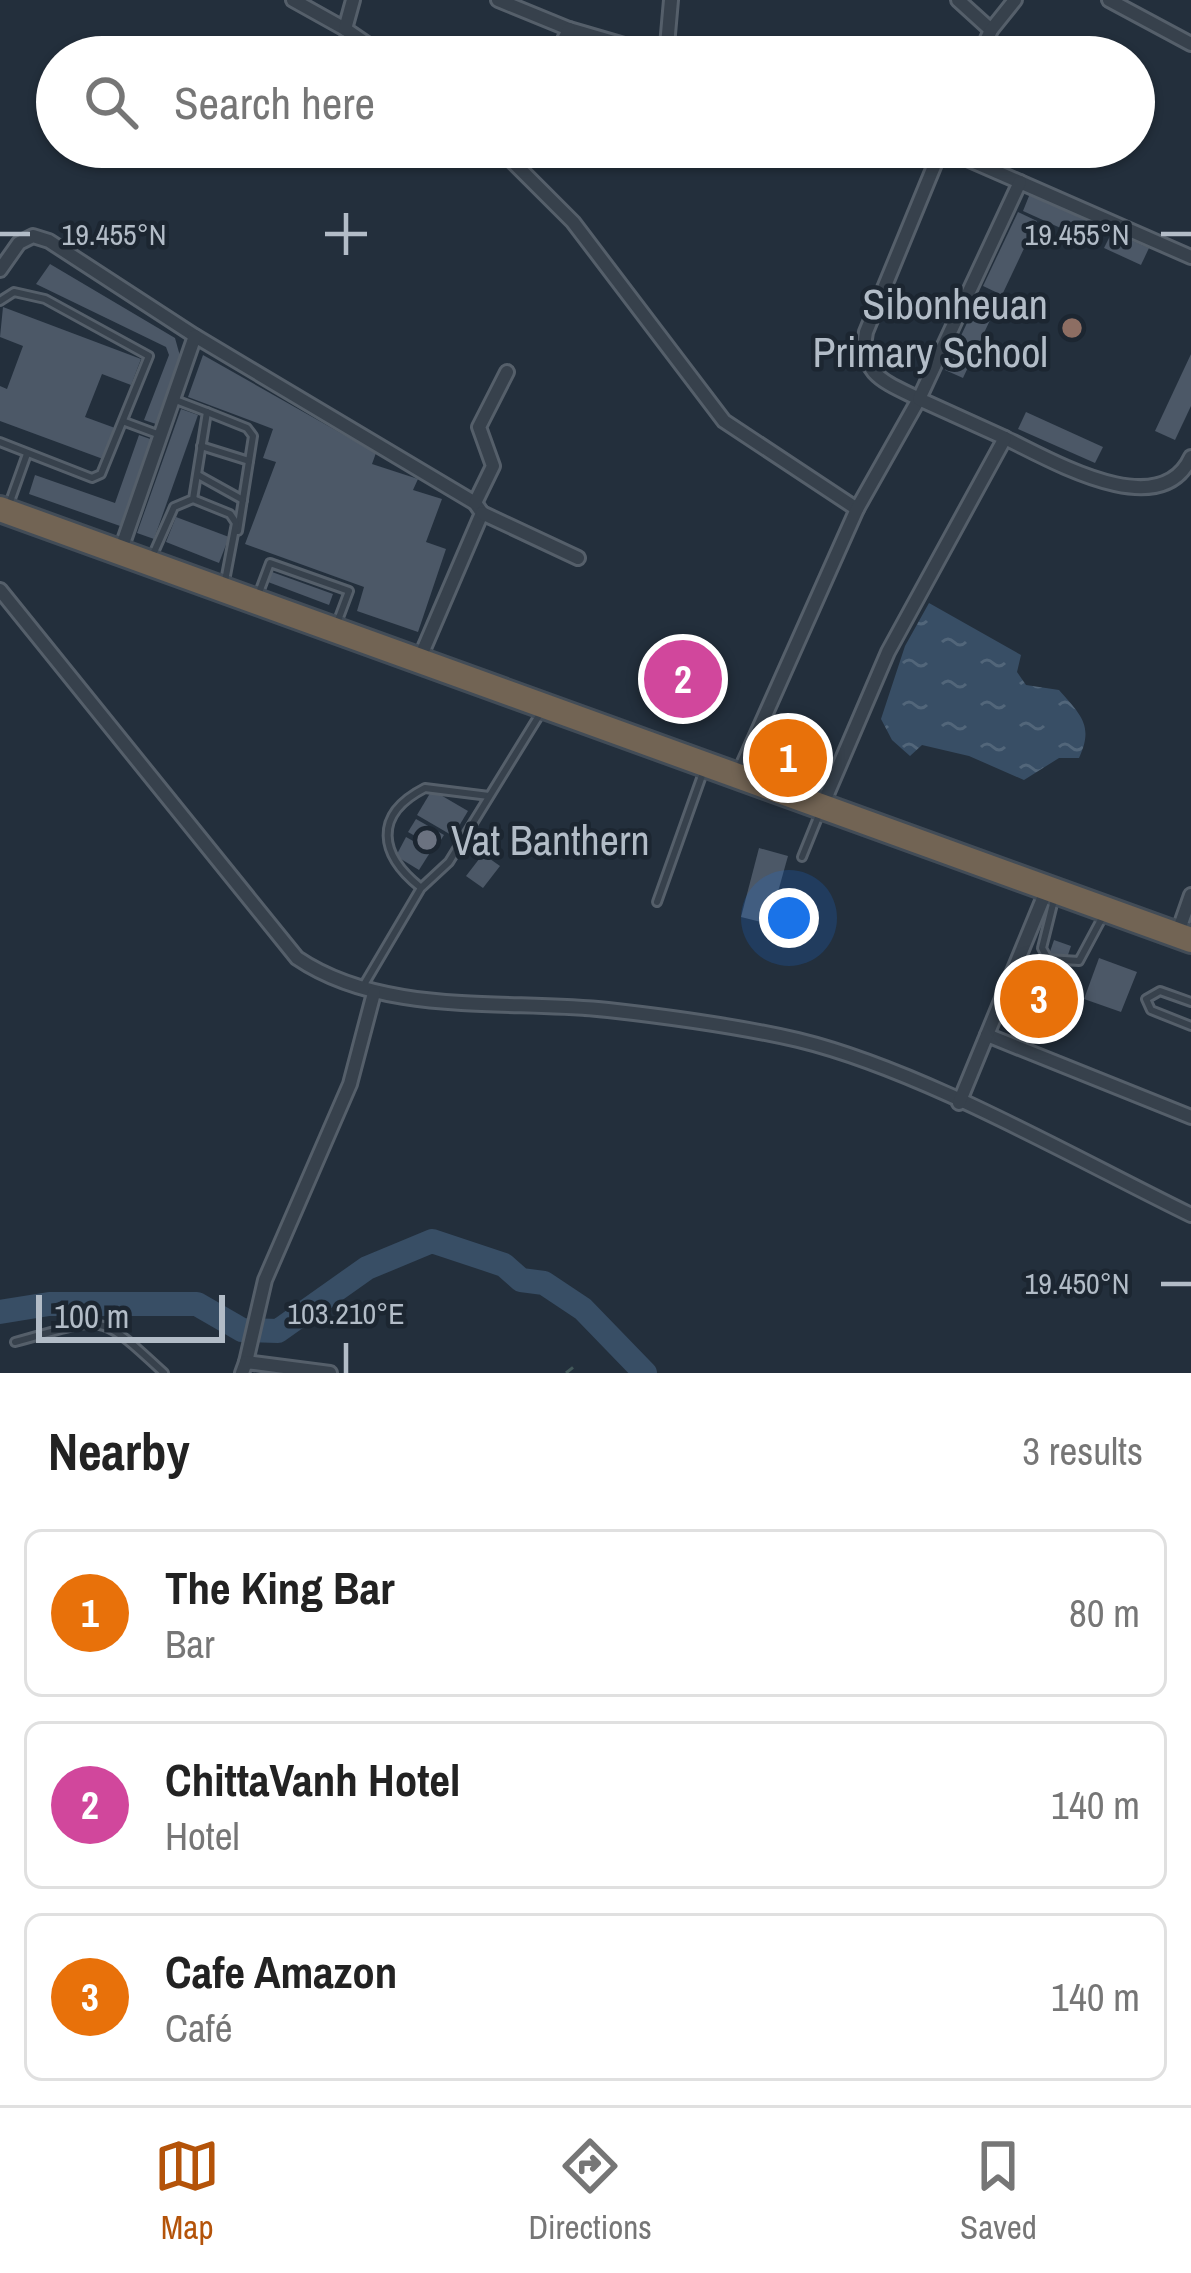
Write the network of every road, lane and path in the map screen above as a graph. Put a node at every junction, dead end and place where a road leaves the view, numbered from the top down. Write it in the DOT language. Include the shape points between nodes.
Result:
graph roads {
  1 [pos="293,0"];
  2 [pos="353,0"];
  3 [pos="498,0"];
  4 [pos="671,0"];
  5 [pos="958,0"];
  6 [pos="1016,0"];
  7 [pos="1109,0"];
  8 [pos="345,29"];
  9 [pos="569,29"];
  10 [pos="991,30"];
  11 [pos="355,36"];
  12 [pos="566,36"];
  13 [pos="593,36"];
  14 [pos="667,36"];
  15 [pos="988,36"];
  16 [pos="1191,44"];
  17 [pos="526,168"];
  18 [pos="934,168"];
  19 [pos="989,168"];
  20 [pos="1020,182"];
  21 [pos="1191,257"];
  22 [pos="0,270"];
  23 [pos="0,301"];
  24 [pos="195,336"];
  25 [pos="507,372"];
  26 [pos="173,399"];
  27 [pos="920,399"];
  28 [pos="207,412"];
  29 [pos="124,422"];
  30 [pos="160,435"];
  31 [pos="1005,438"];
  32 [pos="0,442"];
  33 [pos="201,446"];
  34 [pos="27,454"];
  35 [pos="1191,457"];
  36 [pos="249,461"];
  37 [pos="197,474"];
  38 [pos="193,499"];
  39 [pos="243,500"];
  40 [pos="479,508"];
  41 [pos="857,509"];
  42 [pos="3,510"];
  43 [pos="238,531"];
  44 [pos="120,552"];
  45 [pos="578,558"];
  46 [pos="149,562"];
  47 [pos="223,589"];
  48 [pos="0,590"];
  49 [pos="255,601"];
  50 [pos="334,629"];
  51 [pos="419,660"];
  52 [pos="545,706"];
  53 [pos="706,764"];
  54 [pos="738,776"];
  55 [pos="490,796"];
  56 [pos="822,806"];
  57 [pos="802,856"];
  58 [pos="421,888"];
  59 [pos="1052,890"];
  60 [pos="1191,895"];
  61 [pos="657,902"];
  62 [pos="1106,909"];
  63 [pos="1184,937"];
  64 [pos="368,991"];
  65 [pos="1191,1002"];
  66 [pos="1191,1026"];
  67 [pos="987,1035"];
  68 [pos="959,1102"];
  69 [pos="1191,1117"];
  70 [pos="1191,1215"];
  71 [pos="15,1342"];
  72 [pos="575,1365"];
  73 [pos="244,1368"];
  74 [pos="164,1373"];
  75 [pos="330,1373"];
  76 [pos="566,1373"];
  1 -- 8 [label="street"];
  2 -- 8 [label="street"];
  3 -- 9 [label="street"];
  4 -- 14 [label="street"];
  5 -- 10 [label="street"];
  6 -- 10 [label="street"];
  7 -- 16 [label="street"];
  8 -- 11 [label="street"];
  9 -- 12 [label="street"];
  9 -- 13 [label="street"];
  10 -- 15 [label="street"];
  17 -- 41 [label="street" via="724,421"];
  18 -- 27 [label="street" via="861,355 868,370"];
  19 -- 20 [label="street"];
  20 -- 21 [label="street"];
  20 -- 27 [label="street"];
  22 -- 24 [label="street" via="19,243 33,236 50,241"];
  23 -- 29 [label="lane" via="14,292 46,299 146,350"];
  24 -- 26 [label="street"];
  24 -- 40 [label="street"];
  25 -- 40 [label="street" via="479,427 493,466"];
  26 -- 28 [label="lane"];
  26 -- 30 [label="street"];
  27 -- 31 [label="street"];
  27 -- 41 [label="street"];
  28 -- 33 [label="lane"];
  28 -- 36 [label="lane" via="251,431"];
  29 -- 30 [label="lane"];
  29 -- 34 [label="lane" via="108,469 92,478"];
  30 -- 44 [label="street"];
  31 -- 35 [label="street" via="1110,484 1160,486"];
  31 -- 56 [label="street" via="888,652"];
  32 -- 34 [label="lane"];
  33 -- 36 [label="lane"];
  33 -- 37 [label="lane"];
  34 -- 42 [label="lane"];
  36 -- 39 [label="lane"];
  37 -- 38 [label="lane"];
  37 -- 39 [label="lane"];
  38 -- 43 [label="lane" via="230,514"];
  38 -- 46 [label="lane" via="174,507"];
  39 -- 43 [label="lane"];
  40 -- 45 [label="street"];
  40 -- 51 [label="street"];
  41 -- 54 [label="street"];
  42 -- 44 [label="highway"];
  43 -- 47 [label="lane"];
  44 -- 46 [label="highway"];
  46 -- 47 [label="highway"];
  47 -- 49 [label="highway"];
  48 -- 64 [label="street" via="297,958"];
  49 -- 50 [label="highway"];
  49 -- 50 [label="lane" via="270,562 349,591"];
  50 -- 51 [label="highway"];
  51 -- 52 [label="highway"];
  52 -- 53 [label="highway"];
  52 -- 55 [label="lane"];
  53 -- 54 [label="highway"];
  53 -- 61 [label="lane"];
  54 -- 56 [label="highway"];
  55 -- 58 [label="lane" via="449,862"];
  55 -- 58 [label="lane" via="425,788 397,814 387,852"];
  56 -- 57 [label="lane"];
  56 -- 59 [label="highway"];
  58 -- 64 [label="lane"];
  59 -- 62 [label="highway"];
  59 -- 62 [label="lane" via="1042,948 1048,959 1079,961"];
  59 -- 67 [label="street"];
  60 -- 63 [label="street"];
  62 -- 63 [label="highway"];
  64 -- 68 [label="street" via="610,1010 795,1039"];
  64 -- 73 [label="street" via="350,1084 265,1280"];
  65 -- 66 [label="lane" via="1160,991 1146,999 1151,1010"];
  67 -- 68 [label="street"];
  67 -- 69 [label="street"];
  68 -- 70 [label="street"];
  71 -- 74 [label="lane" via="105,1322"];
  72 -- 76 [label="path"];
  73 -- 75 [label="street"];
}
